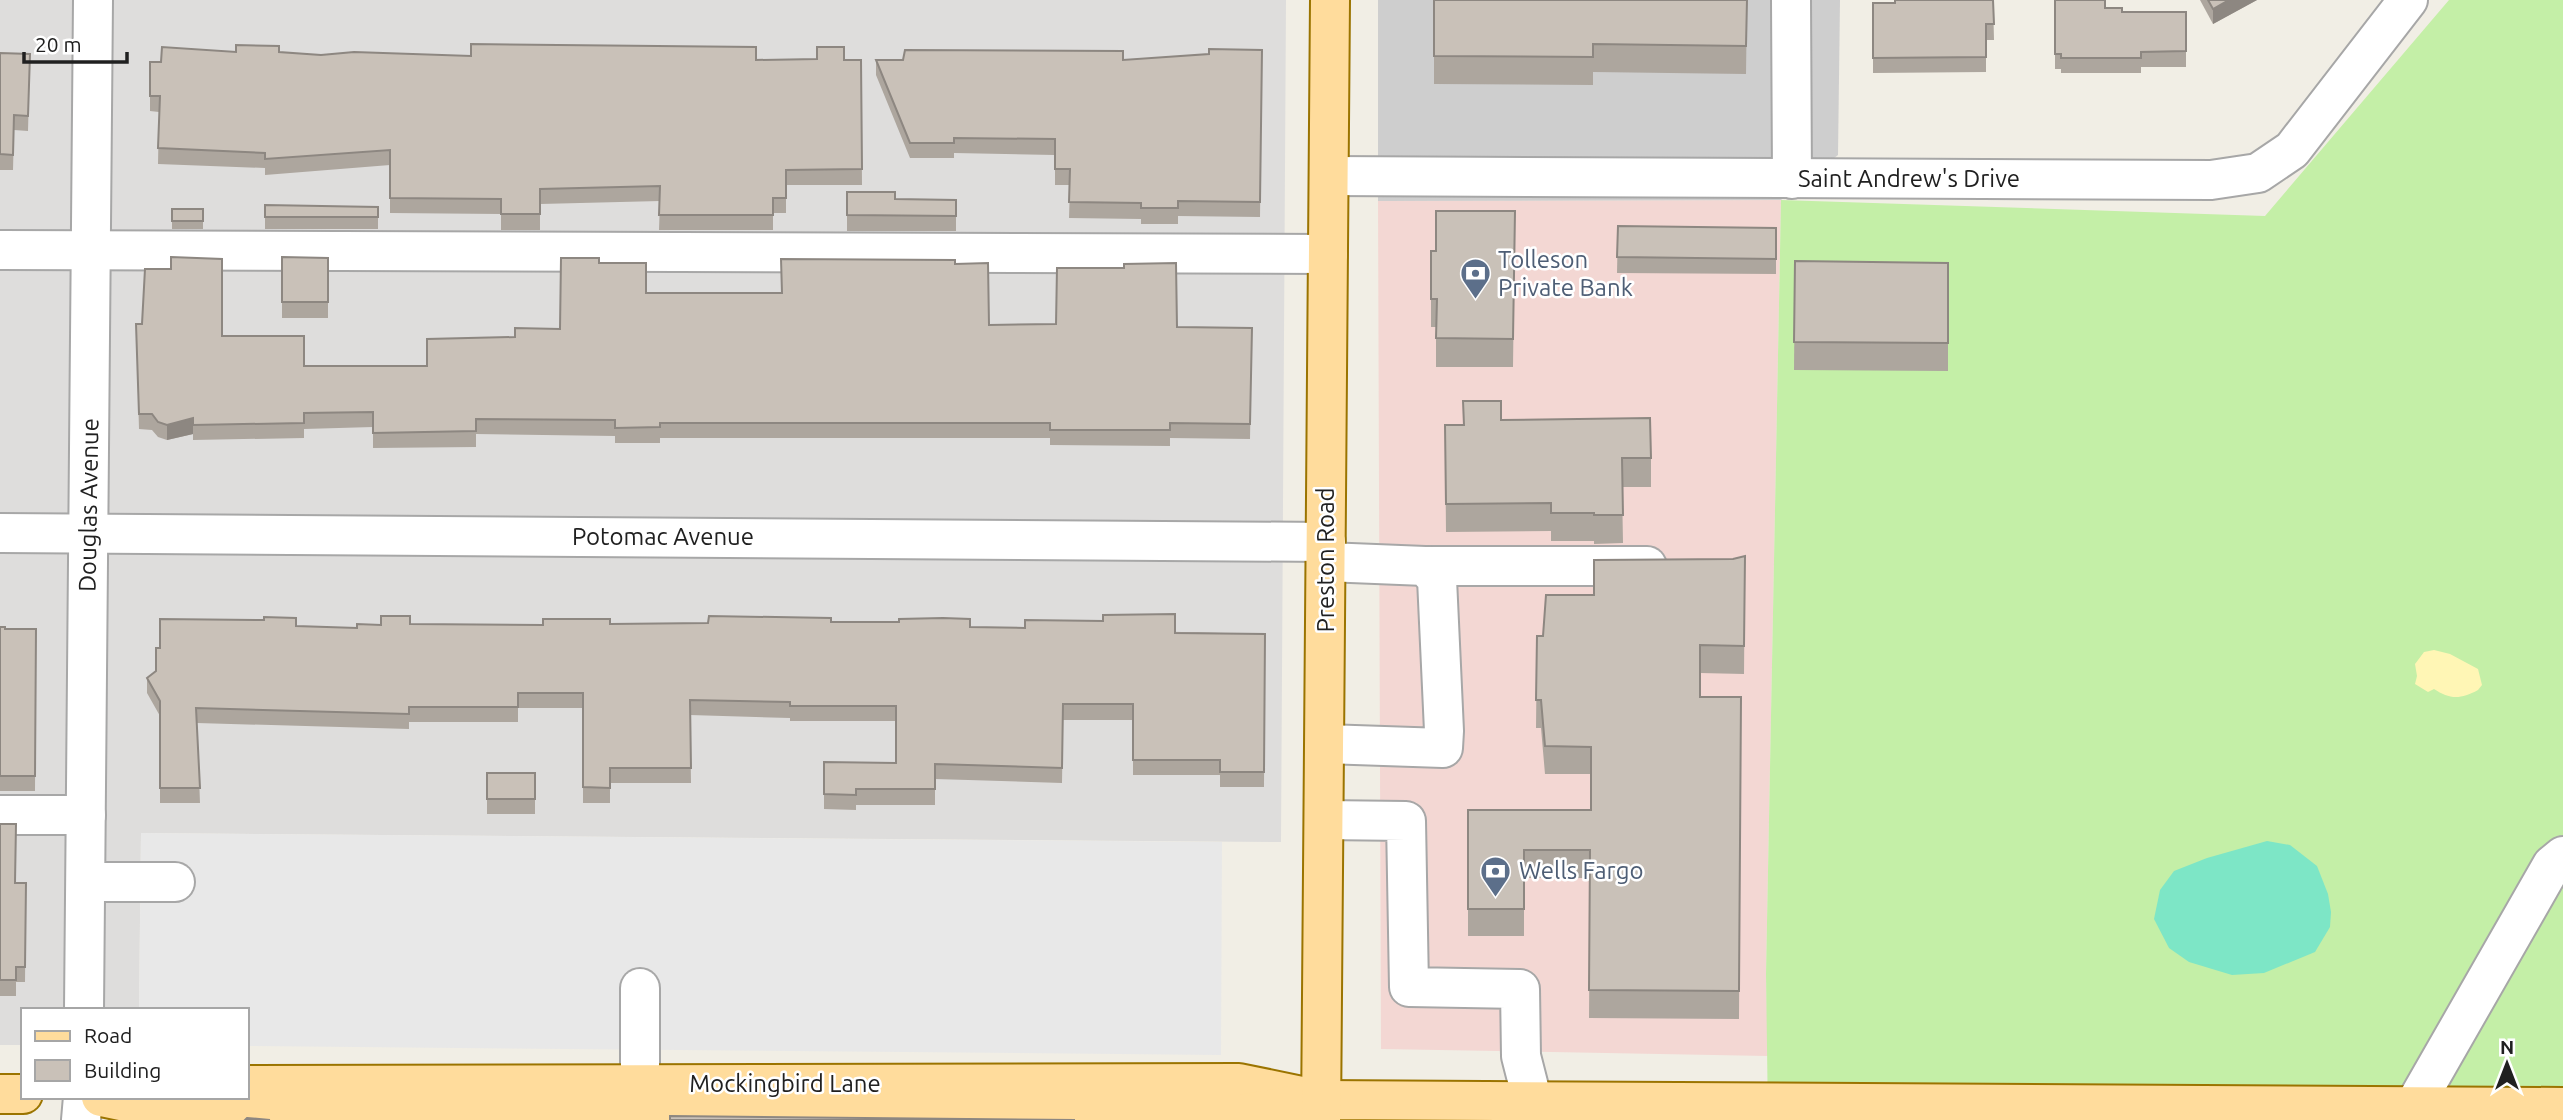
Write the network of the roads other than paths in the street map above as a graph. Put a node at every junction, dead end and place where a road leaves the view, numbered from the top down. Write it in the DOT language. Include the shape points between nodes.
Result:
graph roads {
  1 [pos="93,0"];
  2 [pos="1330,0"];
  3 [pos="1791,0"];
  4 [pos="2409,0"];
  5 [pos="1329,176"];
  6 [pos="1792,179"];
  7 [pos="0,250"];
  8 [pos="91,250"];
  9 [pos="1328,254"];
  10 [pos="0,533"];
  11 [pos="88,533"];
  12 [pos="1326,552"];
  13 [pos="1425,566"];
  14 [pos="1680,566"];
  15 [pos="1325,744"];
  16 [pos="0,815"];
  17 [pos="86,816"];
  18 [pos="1324,820"];
  19 [pos="2563,856"];
  20 [pos="86,882"];
  21 [pos="175,882"];
  22 [pos="640,988"];
  23 [pos="84,1008"];
  24 [pos="248,1085"];
  25 [pos="0,1094"];
  26 [pos="21,1094"];
  27 [pos="85,1099"];
  28 [pos="87,1099"];
  29 [pos="111,1099"];
  30 [pos="640,1099"];
  31 [pos="1533,1103"];
  32 [pos="2414,1106"];
  33 [pos="1321,1110"];
  34 [pos="2544,1111"];
  35 [pos="2453,1113"];
  36 [pos="216,1117"];
  37 [pos="82,1120"];
  38 [pos="111,1120"];
  1 -- 8 [label="street, Douglas Avenue"];
  2 -- 5 [label="main road, Preston Road"];
  3 -- 6 [label="street"];
  4 -- 6 [label="street, Saint Andrew's Drive" via="2292,150 2258,173 2211,180"];
  5 -- 6 [label="street, Saint Andrew's Drive"];
  5 -- 9 [label="main road, Preston Road"];
  7 -- 8 [label="street"];
  8 -- 9 [label="street"];
  8 -- 11 [label="street, Douglas Avenue"];
  9 -- 12 [label="main road, Preston Road"];
  10 -- 11 [label="street, Potomac Avenue"];
  11 -- 12 [label="street, Potomac Avenue"];
  11 -- 17 [label="street, Douglas Avenue"];
  12 -- 13 [label="street, Potomac Avenue"];
  12 -- 15 [label="main road, Preston Road"];
  13 -- 14 [label="street, Potomac Avenue"];
  13 -- 15 [label="street" via="1437,579 1443,748"];
  15 -- 18 [label="main road, Preston Road"];
  16 -- 17 [label="street"];
  17 -- 20 [label="street, Douglas Avenue"];
  18 -- 31 [label="street" via="1406,821 1409,987 1520,989 1521,1056"];
  18 -- 33 [label="main road, Preston Road"];
  19 -- 32 [label="street" via="2552,864"];
  20 -- 21 [label="street"];
  20 -- 23 [label="street, Douglas Avenue"];
  22 -- 30 [label="street"];
  24 -- 30 [label="main road, Mockingbird Lane"];
  25 -- 26 [label="main road"];
  27 -- 37 [label="street"];
  28 -- 38 [label="street"];
  29 -- 36 [label="main road, Mockingbird Lane"];
  30 -- 33 [label="main road, Mockingbird Lane" via="820,1099 1239,1083"];
  30 -- 36 [label="main road, Mockingbird Lane"];
  31 -- 32 [label="main road, Mockingbird Lane"];
  31 -- 33 [label="main road, Mockingbird Lane"];
  32 -- 35 [label="main road, Mockingbird Lane"];
  34 -- 35 [label="main road, Mockingbird Lane"];
}
